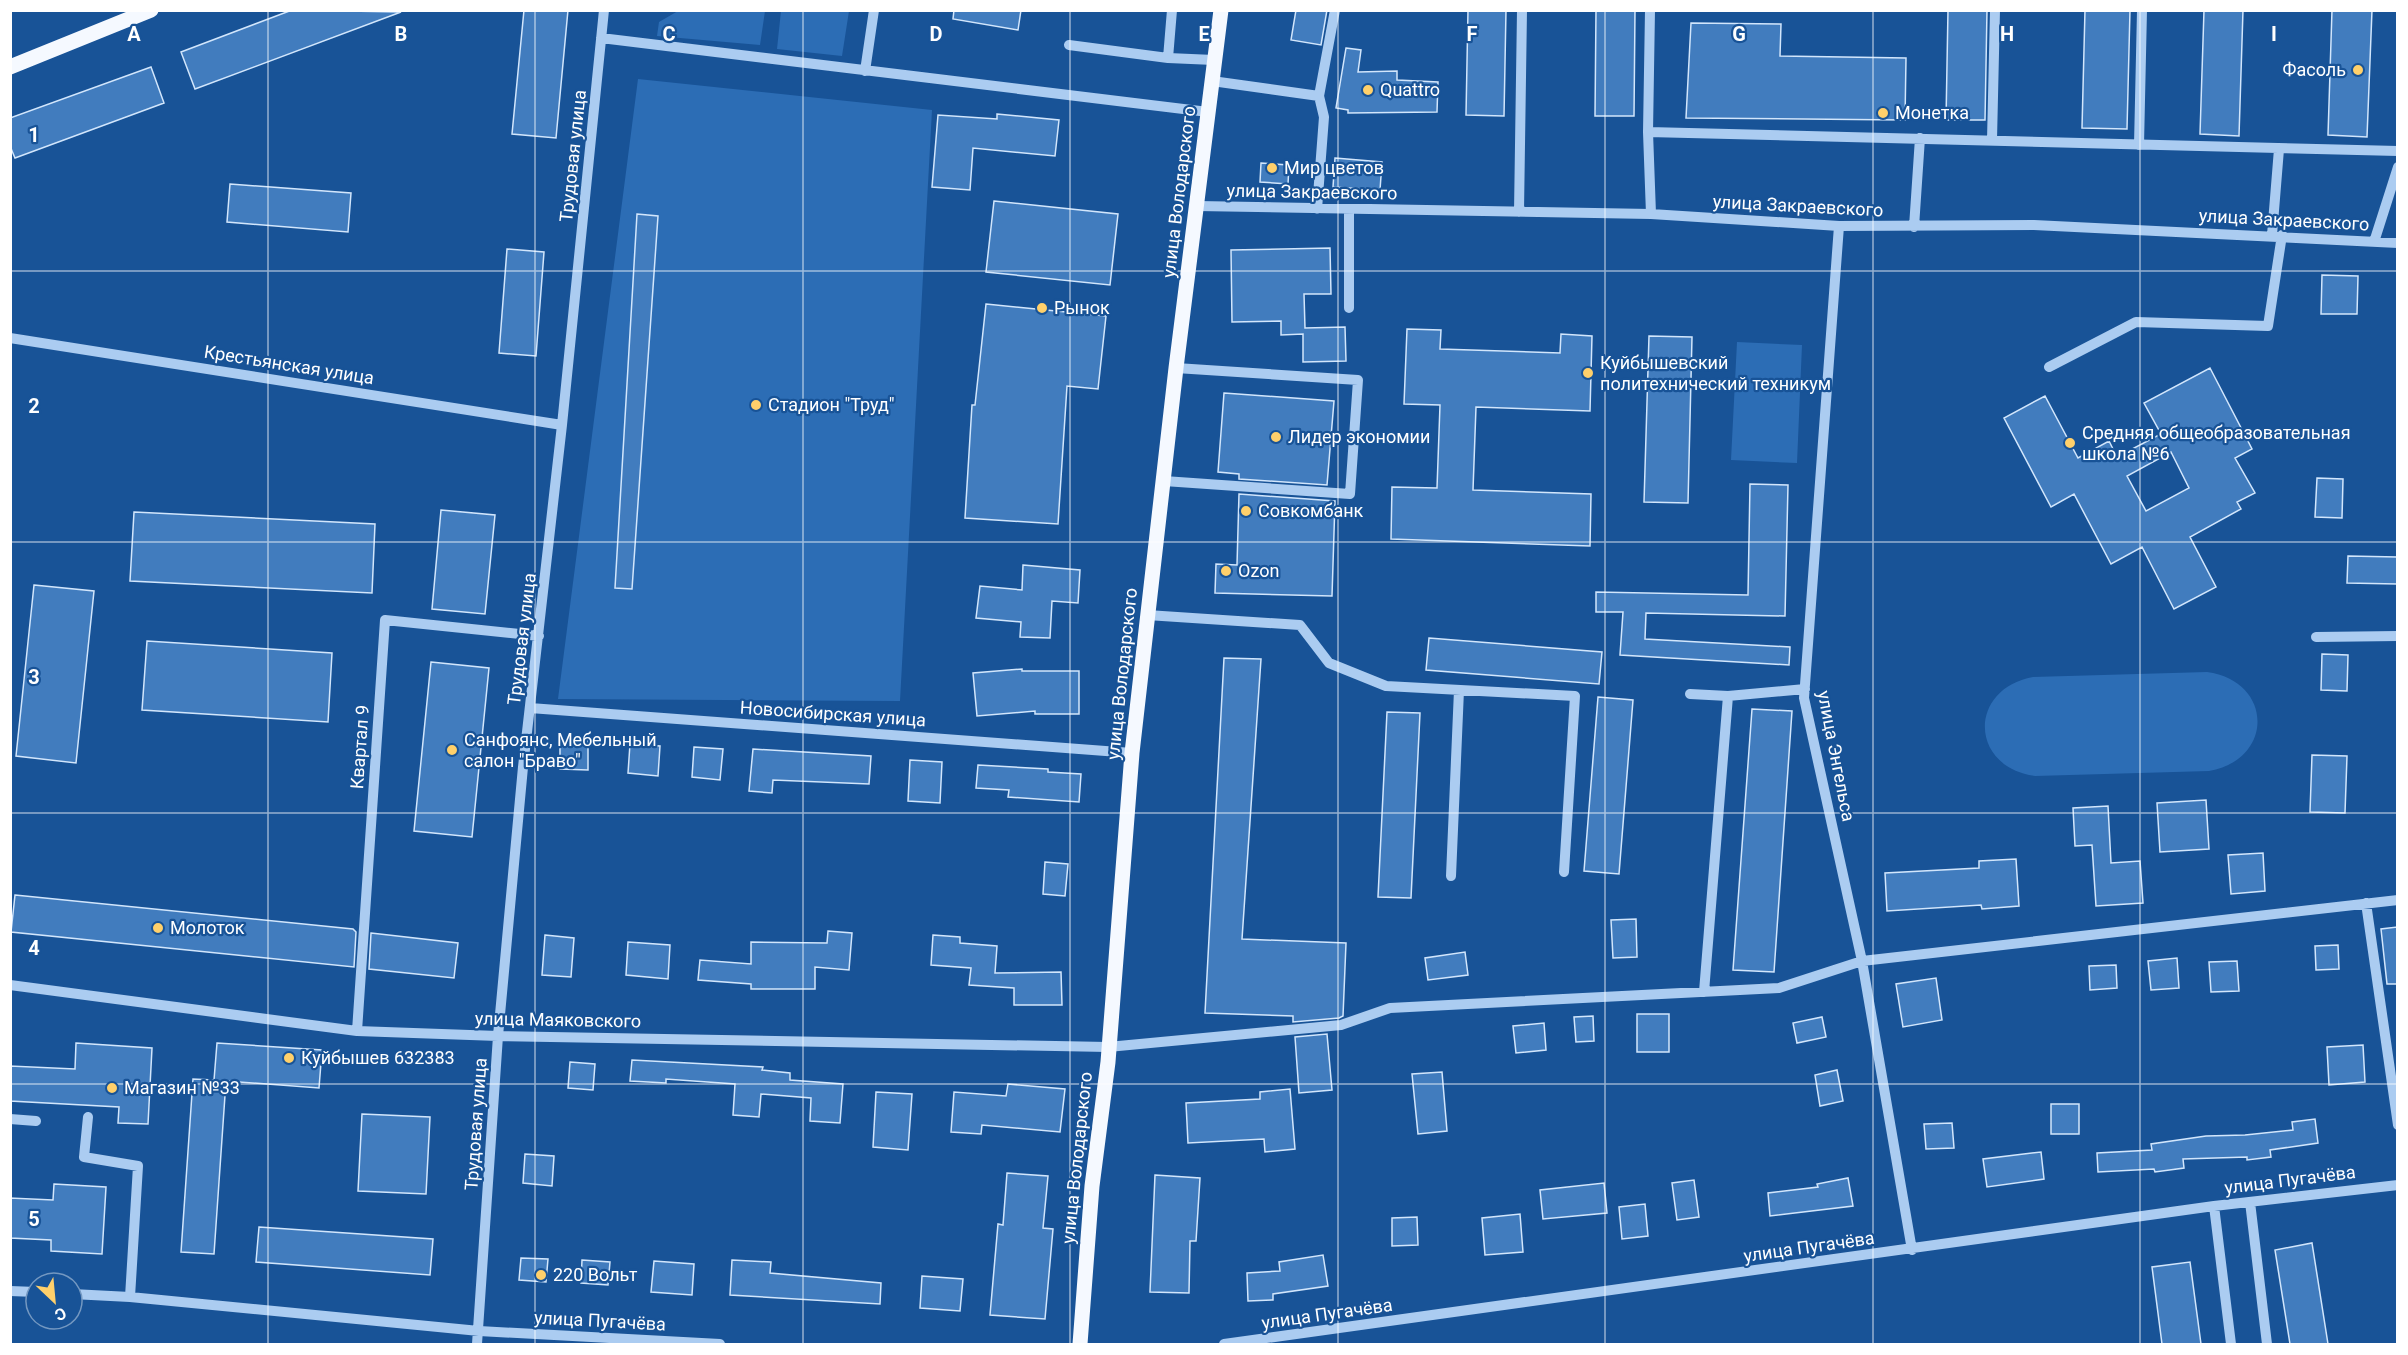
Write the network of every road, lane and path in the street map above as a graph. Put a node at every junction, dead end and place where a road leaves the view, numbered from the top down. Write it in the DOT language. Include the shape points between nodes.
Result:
graph roads {
  1 [pos="151,10"];
  2 [pos="604,10"];
  3 [pos="874,10"];
  4 [pos="1172,10"];
  5 [pos="1221,10"];
  6 [pos="1335,10"];
  7 [pos="1522,10"];
  8 [pos="1650,10"];
  9 [pos="1995,10"];
  10 [pos="2142,10"];
  11 [pos="602,38"];
  12 [pos="1069,45"];
  13 [pos="1168,58"];
  14 [pos="1214,60"];
  15 [pos="10,67"];
  16 [pos="865,71"];
  17 [pos="1212,81"];
  18 [pos="1319,96"];
  19 [pos="1208,112"];
  20 [pos="1648,132"];
  21 [pos="1920,138"];
  22 [pos="1992,140"];
  23 [pos="2139,145"];
  24 [pos="2279,149"];
  25 [pos="2397,151"];
  26 [pos="2397,167"];
  27 [pos="1197,206"];
  28 [pos="1317,209"];
  29 [pos="1349,209"];
  30 [pos="1519,212"];
  31 [pos="1652,214"];
  32 [pos="1839,226"];
  33 [pos="1914,227"];
  34 [pos="2277,235"];
  35 [pos="2374,242"];
  36 [pos="2397,243"];
  37 [pos="1349,308"];
  38 [pos="10,338"];
  39 [pos="1176,368"];
  40 [pos="2049,368"];
  41 [pos="562,425"];
  42 [pos="1164,482"];
  43 [pos="1147,615"];
  44 [pos="539,636"];
  45 [pos="2397,636"];
  46 [pos="2316,637"];
  47 [pos="1805,689"];
  48 [pos="1459,690"];
  49 [pos="1690,694"];
  50 [pos="1728,696"];
  51 [pos="530,708"];
  52 [pos="1132,753"];
  53 [pos="1564,872"];
  54 [pos="1451,876"];
  55 [pos="2397,900"];
  56 [pos="2366,903"];
  57 [pos="1862,961"];
  58 [pos="10,985"];
  59 [pos="1704,992"];
  60 [pos="357,1030"];
  61 [pos="498,1036"];
  62 [pos="1108,1047"];
  63 [pos="88,1117"];
  64 [pos="10,1119"];
  65 [pos="36,1121"];
  66 [pos="2397,1125"];
  67 [pos="2397,1185"];
  68 [pos="2250,1202"];
  69 [pos="2214,1206"];
  70 [pos="1912,1250"];
  71 [pos="84,1295"];
  72 [pos="130,1297"];
  73 [pos="479,1331"];
  74 [pos="477,1344"];
  75 [pos="720,1344"];
  76 [pos="1080,1344"];
  77 [pos="1224,1344"];
  78 [pos="2230,1344"];
  79 [pos="2267,1344"];
  1 -- 15 [label="main road"];
  2 -- 11 [label="street, Трудовая улица"];
  3 -- 16 [label="street"];
  4 -- 13 [label="street"];
  5 -- 14 [label="main road, улица Володарского"];
  6 -- 18 [label="street"];
  7 -- 30 [label="street"];
  8 -- 20 [label="street"];
  9 -- 22 [label="street"];
  10 -- 23 [label="street"];
  11 -- 16 [label="street"];
  11 -- 41 [label="street, Трудовая улица"];
  12 -- 13 [label="street"];
  13 -- 14 [label="street"];
  14 -- 17 [label="main road, улица Володарского"];
  16 -- 19 [label="street"];
  17 -- 18 [label="street"];
  17 -- 19 [label="main road, улица Володарского"];
  18 -- 28 [label="street" via="1324,117"];
  19 -- 27 [label="main road, улица Володарского"];
  20 -- 21 [label="street"];
  20 -- 31 [label="street"];
  21 -- 22 [label="street"];
  21 -- 33 [label="street"];
  22 -- 23 [label="street"];
  23 -- 24 [label="street"];
  24 -- 25 [label="street"];
  24 -- 34 [label="street"];
  26 -- 35 [label="street"];
  27 -- 28 [label="street, улица Закраевского"];
  27 -- 39 [label="main road, улица Володарского"];
  28 -- 29 [label="street, улица Закраевского"];
  29 -- 30 [label="street, улица Закраевского"];
  29 -- 37 [label="street"];
  30 -- 31 [label="street, улица Закраевского"];
  31 -- 32 [label="street, улица Закраевского"];
  32 -- 33 [label="street, улица Закраевского"];
  32 -- 47 [label="street, улица Энгельса"];
  33 -- 34 [label="street, улица Закраевского" via="2034,225"];
  34 -- 35 [label="street, улица Закраевского"];
  34 -- 40 [label="street" via="2268,326 2136,322"];
  35 -- 36 [label="street, улица Закраевского"];
  38 -- 41 [label="street, Крестьянская улица"];
  39 -- 42 [label="main road, улица Володарского"];
  39 -- 42 [label="street" via="1358,380 1350,494"];
  41 -- 44 [label="street, Трудовая улица"];
  42 -- 43 [label="main road, улица Володарского"];
  43 -- 48 [label="street" via="1300,625 1329,663 1338,667 1386,686"];
  43 -- 52 [label="main road, улица Володарского"];
  44 -- 51 [label="street, Трудовая улица"];
  44 -- 60 [label="street, Квартал 9" via="385,620"];
  45 -- 46 [label="street"];
  47 -- 50 [label="street"];
  47 -- 57 [label="street, улица Энгельса"];
  48 -- 53 [label="street" via="1575,696"];
  48 -- 54 [label="street"];
  49 -- 50 [label="street"];
  50 -- 59 [label="street"];
  51 -- 52 [label="street, Новосибирская улица"];
  51 -- 61 [label="street, Трудовая улица"];
  52 -- 62 [label="main road, улица Володарского"];
  55 -- 56 [label="street, улица Маяковского"];
  56 -- 57 [label="street, улица Маяковского"];
  56 -- 66 [label="street"];
  57 -- 59 [label="street, улица Маяковского" via="1779,988"];
  57 -- 70 [label="street, улица Энгельса"];
  58 -- 60 [label="street, улица Маяковского"];
  59 -- 62 [label="street, улица Маяковского" via="1390,1008 1341,1025"];
  60 -- 61 [label="street, улица Маяковского"];
  61 -- 62 [label="street, улица Маяковского"];
  61 -- 73 [label="street, Трудовая улица"];
  62 -- 76 [label="main road, улица Володарского"];
  63 -- 72 [label="street" via="84,1157 138,1166"];
  64 -- 65 [label="street"];
  67 -- 68 [label="street, улица Пугачёва"];
  68 -- 69 [label="street, улица Пугачёва"];
  68 -- 79 [label="street"];
  69 -- 70 [label="street, улица Пугачёва"];
  69 -- 78 [label="street"];
  70 -- 77 [label="street, улица Пугачёва"];
  71 -- 72 [label="street, улица Пугачёва"];
  72 -- 73 [label="street, улица Пугачёва"];
  73 -- 74 [label="street, Трудовая улица"];
  73 -- 75 [label="street, улица Пугачёва"];
}
